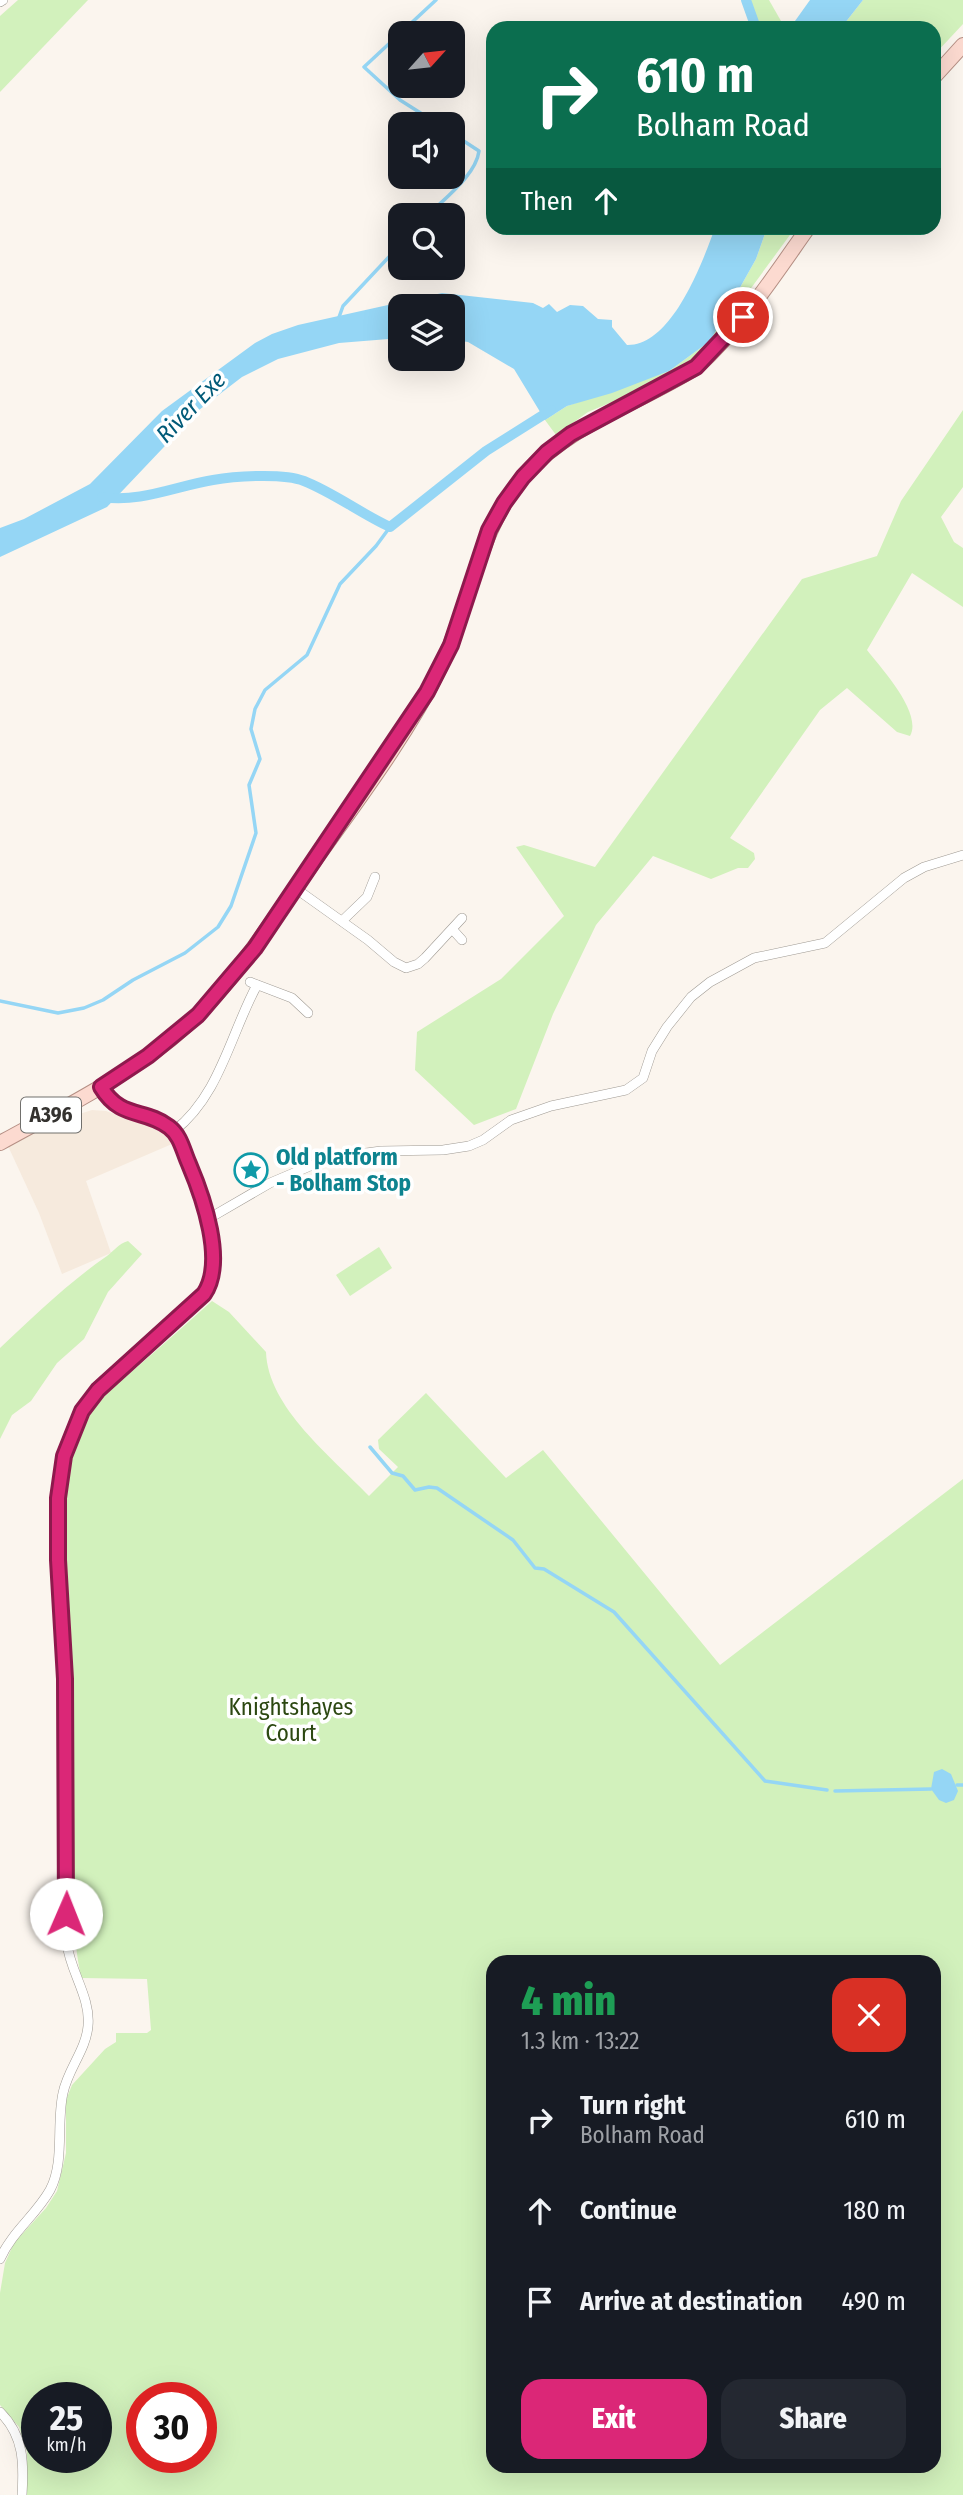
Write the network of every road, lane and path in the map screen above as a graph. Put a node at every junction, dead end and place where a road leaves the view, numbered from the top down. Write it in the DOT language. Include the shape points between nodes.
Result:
graph roads {
  1 [pos="963,45"];
  2 [pos="941,69"];
  3 [pos="803,235"];
  4 [pos="963,855"];
  5 [pos="375,877"];
  6 [pos="295,888"];
  7 [pos="462,918"];
  8 [pos="342,920"];
  9 [pos="453,930"];
  10 [pos="462,940"];
  11 [pos="308,1013"];
  12 [pos="101,1087"];
  13 [pos="174,1132"];
  14 [pos="0,1143"];
  15 [pos="208,1220"];
  16 [pos="0,2259"];
  17 [pos="0,2412"];
  18 [pos="22,2495"];
  1 -- 2 [label="main road"];
  3 -- 6 [label="main road, A396" via="755,302 704,360 680,378 571,434 523,477 489,530 451,645 427,692"];
  4 -- 15 [label="street" via="904,878 825,943 754,958 710,982 667,1027 643,1078 626,1090 511,1120 469,1146 329,1158 270,1183"];
  5 -- 8 [label="street" via="367,897"];
  6 -- 8 [label="street"];
  6 -- 12 [label="main road, A396" via="241,967 198,1015"];
  7 -- 9 [label="street"];
  8 -- 9 [label="street" via="406,968 418,964"];
  9 -- 10 [label="street"];
  11 -- 13 [label="street" via="292,998 253,983 226,1059 201,1106"];
  12 -- 13 [label="street" via="120,1107 155,1119"];
  12 -- 14 [label="main road, A396"];
  13 -- 15 [label="street" via="201,1192"];
  15 -- 16 [label="street" via="209,1287 98,1390 82,1411 64,1456 58,1498 58,1560 65,1679 67,1942 89,2021 83,2048 63,2088 59,2151 51,2188 9,2240"];
  17 -- 18 [label="street" via="19,2438 24,2466"];
}
